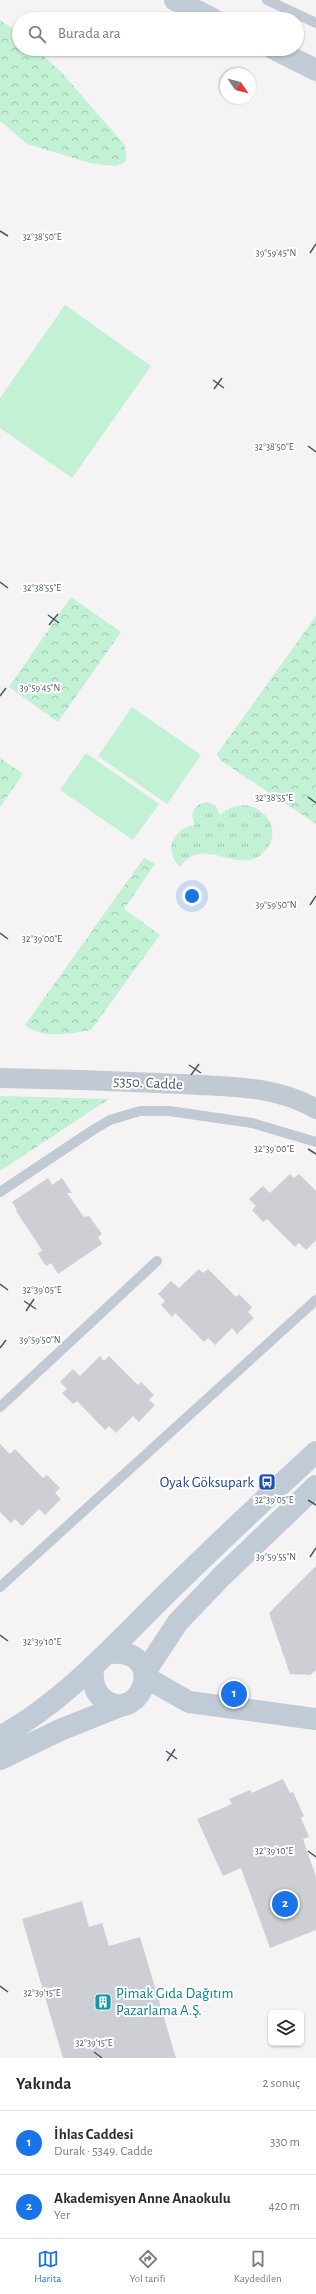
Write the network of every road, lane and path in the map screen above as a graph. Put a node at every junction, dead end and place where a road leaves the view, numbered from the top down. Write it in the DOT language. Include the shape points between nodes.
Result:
graph roads {
  1 [pos="175,0"];
  2 [pos="267,0"];
  3 [pos="199,12"];
  4 [pos="293,12"];
  5 [pos="304,17"];
  6 [pos="316,23"];
  7 [pos="288,56"];
  8 [pos="316,70"];
  9 [pos="0,1078"];
  10 [pos="316,1109"];
  11 [pos="316,1142"];
  12 [pos="0,1192"];
  13 [pos="157,1261"];
  14 [pos="316,1300"];
  15 [pos="0,1407"];
  16 [pos="316,1452"];
  17 [pos="316,1486"];
  18 [pos="0,1587"];
  19 [pos="101,1659"];
  20 [pos="145,1674"];
  21 [pos="129,1702"];
  22 [pos="189,1702"];
  23 [pos="316,1719"];
  24 [pos="0,1737"];
  25 [pos="0,1759"];
  1 -- 3 [label="main road"];
  2 -- 4 [label="lane"];
  5 -- 6 [label="lane"];
  7 -- 8 [label="main road"];
  9 -- 10 [label="street, 5350. Cadde" via="237,1087 279,1093"];
  11 -- 12 [label="lane" via="252,1123 169,1112 140,1111 110,1120"];
  13 -- 15 [label="lane"];
  14 -- 18 [label="lane"];
  16 -- 19 [label="main road" via="220,1540"];
  17 -- 20 [label="main road" via="178,1622"];
  19 -- 20 [label="main road" via="127,1653 141,1663"];
  19 -- 21 [label="main road" via="93,1684 101,1698 108,1702"];
  19 -- 24 [label="main road" via="36,1715"];
  20 -- 21 [label="main road" via="144,1688"];
  20 -- 22 [label="main road"];
  21 -- 22 [label="main road"];
  21 -- 25 [label="main road" via="60,1730"];
  22 -- 23 [label="main road"];
}
